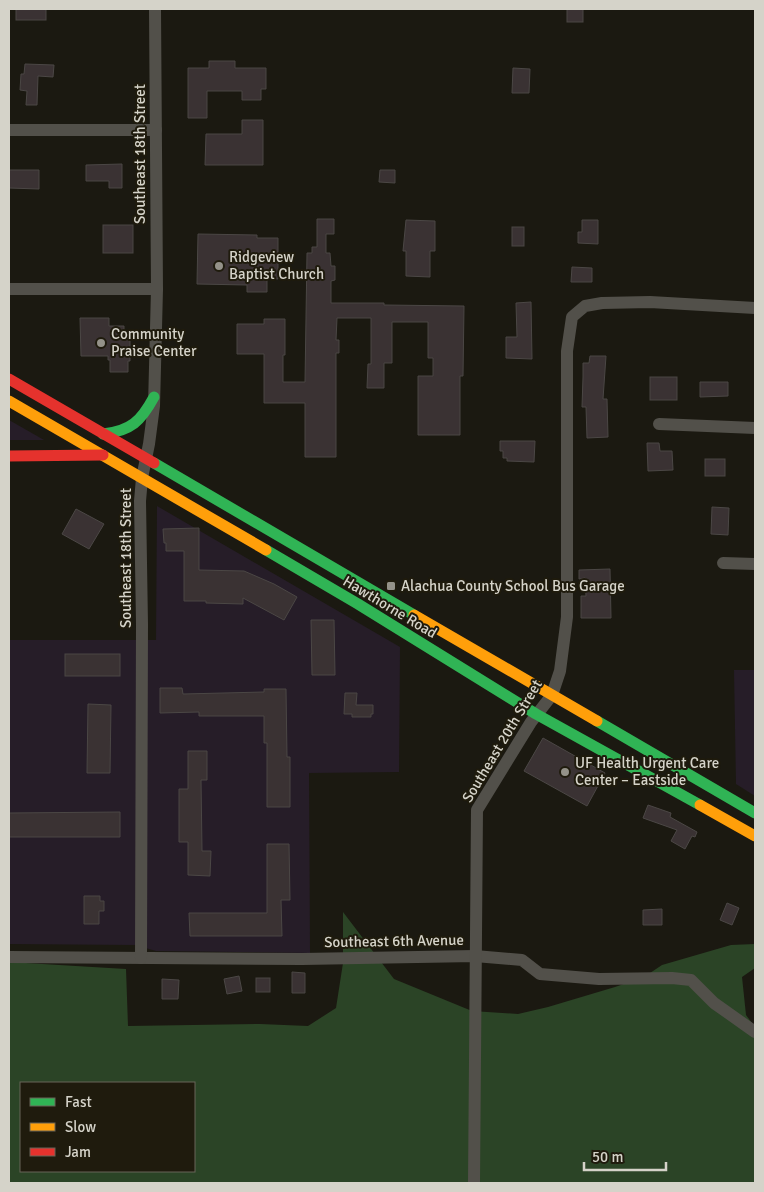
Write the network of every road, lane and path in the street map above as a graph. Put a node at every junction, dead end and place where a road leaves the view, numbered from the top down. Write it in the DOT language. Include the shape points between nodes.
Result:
graph roads {
  1 [pos="155,9"];
  2 [pos="9,130"];
  3 [pos="156,130"];
  4 [pos="9,289"];
  5 [pos="157,289"];
  6 [pos="755,308"];
  7 [pos="9,379"];
  8 [pos="154,397"];
  9 [pos="9,401"];
  10 [pos="659,424"];
  11 [pos="755,428"];
  12 [pos="103,434"];
  13 [pos="101,455"];
  14 [pos="9,456"];
  15 [pos="146,459"];
  16 [pos="142,478"];
  17 [pos="723,563"];
  18 [pos="755,564"];
  19 [pos="552,695"];
  20 [pos="536,714"];
  21 [pos="755,813"];
  22 [pos="755,836"];
  23 [pos="475,956"];
  24 [pos="9,957"];
  25 [pos="141,958"];
  26 [pos="755,1032"];
  27 [pos="474,1183"];
  1 -- 3 [label="street, Southeast 18th Street"];
  2 -- 3 [label="street"];
  3 -- 5 [label="street, Southeast 18th Street"];
  4 -- 5 [label="street"];
  5 -- 8 [label="street, Southeast 18th Street"];
  6 -- 19 [label="street, Southeast 20th Street" via="650,302 602,303 585,306 573,316 567,351 567,617 560,671"];
  7 -- 12 [label="main road, Hawthorne Road"];
  8 -- 12 [label="main road" via="142,417 128,429"];
  8 -- 15 [label="street, Southeast 18th Street"];
  9 -- 13 [label="main road, Hawthorne Road"];
  10 -- 11 [label="street"];
  12 -- 15 [label="main road, Hawthorne Road"];
  13 -- 14 [label="main road"];
  13 -- 15 [label="main road"];
  13 -- 16 [label="main road, Hawthorne Road"];
  15 -- 16 [label="street, Southeast 18th Street"];
  15 -- 19 [label="main road, Hawthorne Road"];
  16 -- 20 [label="main road, Hawthorne Road" via="358,604"];
  16 -- 25 [label="street, Southeast 18th Street"];
  17 -- 18 [label="street"];
  19 -- 20 [label="street, Southeast 20th Street"];
  19 -- 21 [label="main road, Hawthorne Road"];
  20 -- 22 [label="main road, Hawthorne Road"];
  20 -- 23 [label="street, Southeast 20th Street" via="477,810"];
  23 -- 25 [label="street, Southeast 6th Avenue"];
  23 -- 26 [label="street, Southeast 6th Avenue" via="522,960 540,974 600,979 691,980 714,1003"];
  23 -- 27 [label="street, Southeast 20th Street"];
  24 -- 25 [label="street, Southeast 6th Avenue"];
}
